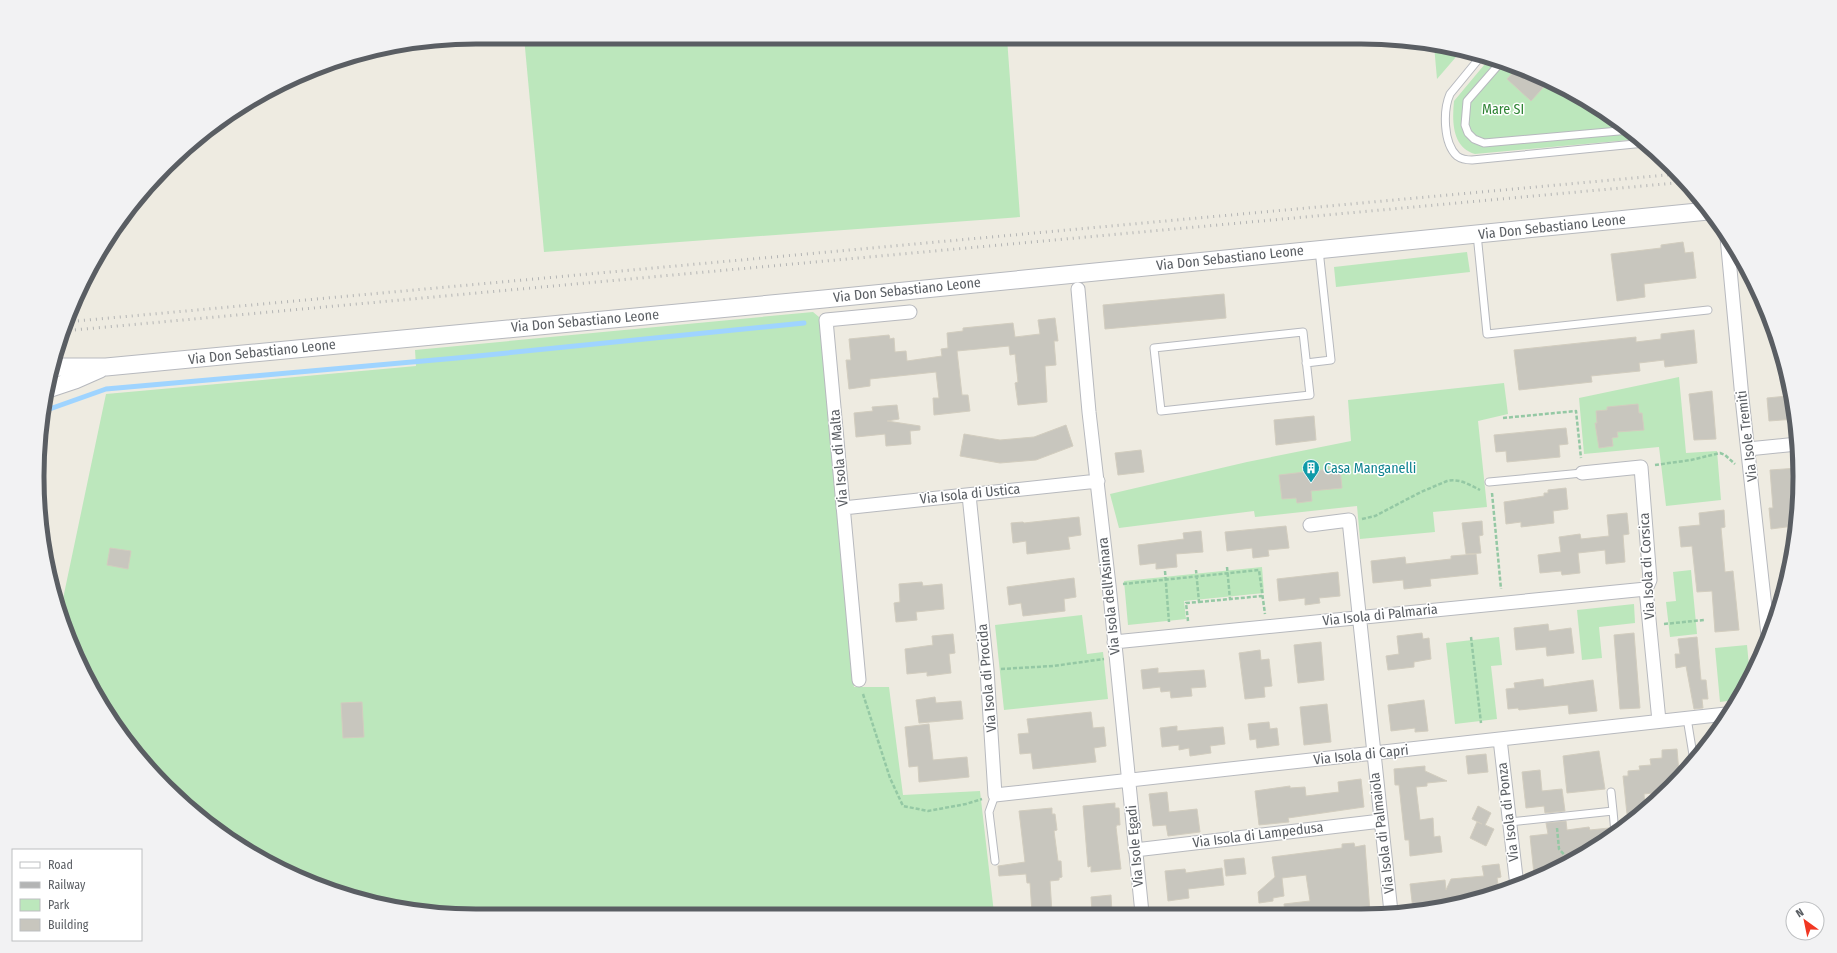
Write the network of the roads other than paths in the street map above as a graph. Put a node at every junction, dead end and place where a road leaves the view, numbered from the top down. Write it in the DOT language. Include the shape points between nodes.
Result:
graph roads {
  1 [pos="1478,61"];
  2 [pos="1497,66"];
  3 [pos="1621,131"];
  4 [pos="1638,145"];
  5 [pos="1703,212"];
  6 [pos="1477,234"];
  7 [pos="1728,249"];
  8 [pos="1318,250"];
  9 [pos="1078,289"];
  10 [pos="1708,310"];
  11 [pos="910,312"];
  12 [pos="1306,363"];
  13 [pos="58,367"];
  14 [pos="106,367"];
  15 [pos="53,387"];
  16 [pos="1792,445"];
  17 [pos="1748,449"];
  18 [pos="1582,473"];
  19 [pos="1098,481"];
  20 [pos="1490,486"];
  21 [pos="969,495"];
  22 [pos="843,508"];
  23 [pos="1310,525"];
  24 [pos="1646,588"];
  25 [pos="1358,616"];
  26 [pos="1767,624"];
  27 [pos="1114,642"];
  28 [pos="859,680"];
  29 [pos="1722,714"];
  30 [pos="1687,718"];
  31 [pos="1659,721"];
  32 [pos="1500,739"];
  33 [pos="1373,754"];
  34 [pos="1693,754"];
  35 [pos="1129,780"];
  36 [pos="1611,792"];
  37 [pos="996,795"];
  38 [pos="1613,811"];
  39 [pos="1381,821"];
  40 [pos="1510,822"];
  41 [pos="1614,827"];
  42 [pos="1135,850"];
  43 [pos="995,861"];
  44 [pos="1516,880"];
  45 [pos="1391,908"];
  46 [pos="1142,909"];
  1 -- 4 [label="lane" via="1448,99 1448,139 1452,149 1461,158 1472,160"];
  2 -- 3 [label="lane" via="1467,101 1465,125 1474,139 1484,143"];
  5 -- 6 [label="street, Via Don Sebastiano Leone"];
  6 -- 8 [label="street, Via Don Sebastiano Leone"];
  6 -- 10 [label="lane" via="1487,334"];
  7 -- 17 [label="street, Via Isole Tremiti"];
  8 -- 12 [label="lane" via="1331,360"];
  8 -- 14 [label="street, Via Don Sebastiano Leone"];
  9 -- 19 [label="street, Via Isola dell'Asinara"];
  11 -- 22 [label="street, Via Isola di Malta" via="826,320"];
  12 -- 12 [label="lane" via="1303,332 1154,348 1161,411 1310,395"];
  13 -- 14 [label="street, Via Don Sebastiano Leone"];
  14 -- 15 [label="street, Via Don Sebastiano Leone"];
  16 -- 17 [label="street"];
  17 -- 26 [label="street, Via Isole Tremiti"];
  18 -- 20 [label="lane, Via Isola di Corsica"];
  18 -- 24 [label="street, Via Isola di Corsica" via="1641,467 1650,580"];
  19 -- 21 [label="street, Via Isola di Ustica"];
  19 -- 27 [label="street, Via Isola dell'Asinara"];
  21 -- 22 [label="street, Via Isola di Ustica"];
  21 -- 37 [label="street, Via Isola di Procida" via="987,670"];
  22 -- 28 [label="street, Via Isola di Malta"];
  23 -- 25 [label="street, Via Isola di Palmaiola" via="1349,520"];
  24 -- 25 [label="street, Via Isola di Palmaria"];
  24 -- 31 [label="street, Via Isola di Corsica"];
  25 -- 27 [label="street, Via Isola di Palmaria"];
  25 -- 33 [label="street, Via Isola di Palmaiola"];
  27 -- 35 [label="street, Via Isola dell'Asinara"];
  29 -- 30 [label="street, Via Isola di Capri"];
  30 -- 31 [label="street, Via Isola di Capri"];
  30 -- 34 [label="lane"];
  31 -- 32 [label="street, Via Isola di Capri"];
  32 -- 33 [label="street, Via Isola di Capri"];
  32 -- 40 [label="street, Via Isola di Ponza"];
  33 -- 35 [label="street, Via Isola di Capri"];
  33 -- 39 [label="street, Via Isola di Palmaiola"];
  35 -- 37 [label="street, Via Isola di Capri"];
  35 -- 42 [label="street, Via Isole Egadi"];
  36 -- 38 [label="lane"];
  37 -- 43 [label="lane, Via Isola di Procida" via="989,812"];
  38 -- 40 [label="lane"];
  38 -- 41 [label="lane"];
  39 -- 42 [label="street, Via Isola di Lampedusa"];
  39 -- 45 [label="street, Via Isola di Palmaiola"];
  40 -- 44 [label="street, Via Isola di Ponza"];
  42 -- 46 [label="street, Via Isole Egadi"];
}
